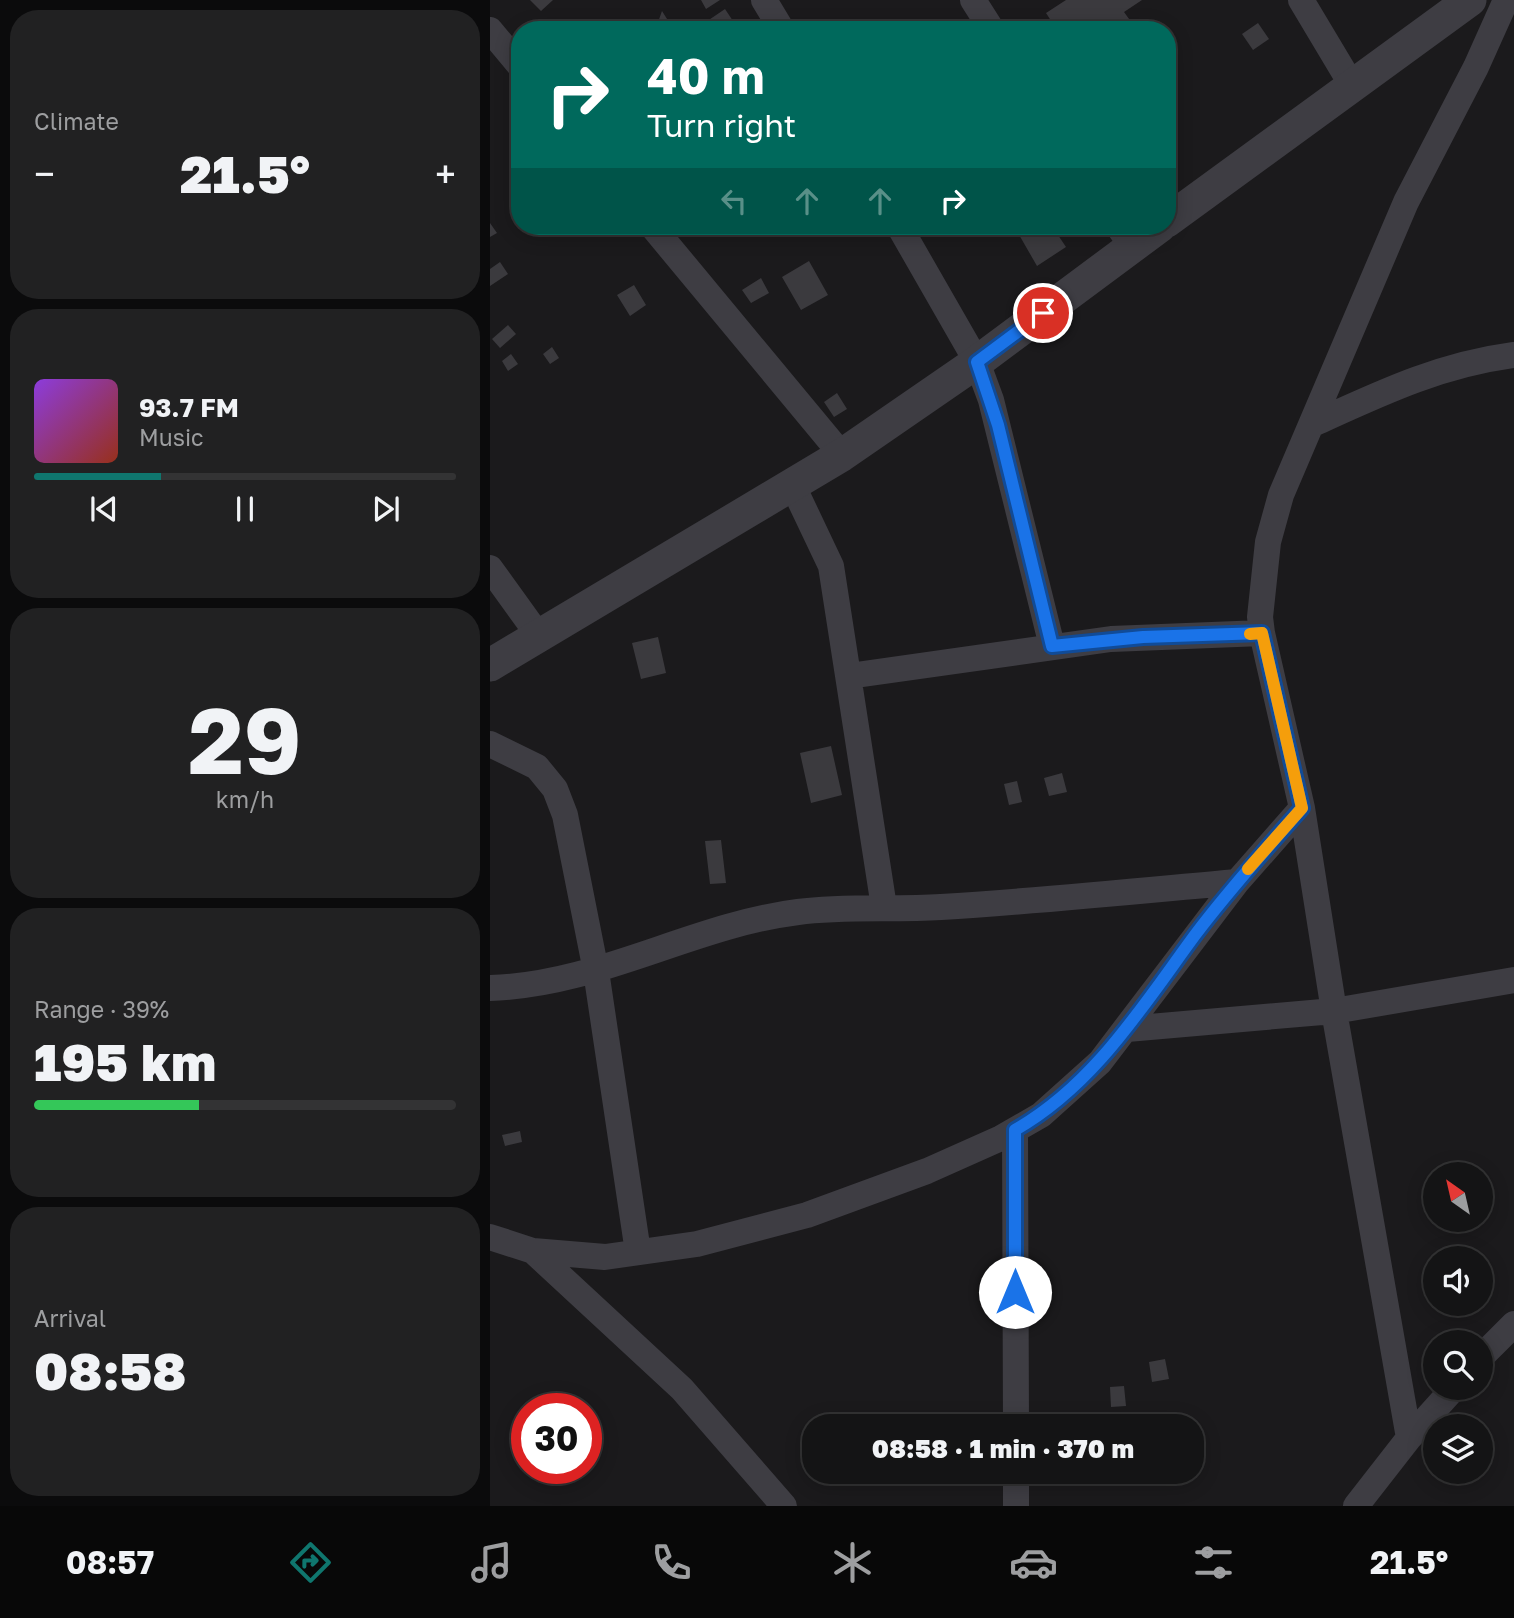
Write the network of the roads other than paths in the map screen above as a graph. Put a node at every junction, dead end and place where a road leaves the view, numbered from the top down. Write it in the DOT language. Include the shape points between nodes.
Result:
graph roads {
  1 [pos="764,0"];
  2 [pos="973,0"];
  3 [pos="1301,0"];
  4 [pos="1470,0"];
  5 [pos="1506,0"];
  6 [pos="777,21"];
  7 [pos="986,21"];
  8 [pos="490,30"];
  9 [pos="511,55"];
  10 [pos="1353,87"];
  11 [pos="1176,215"];
  12 [pos="659,235"];
  13 [pos="904,235"];
  14 [pos="1125,236"];
  15 [pos="1514,355"];
  16 [pos="977,362"];
  17 [pos="1313,424"];
  18 [pos="842,455"];
  19 [pos="793,486"];
  20 [pos="490,568"];
  21 [pos="1262,633"];
  22 [pos="540,636"];
  23 [pos="1052,646"];
  24 [pos="490,665"];
  25 [pos="849,676"];
  26 [pos="490,744"];
  27 [pos="1302,808"];
  28 [pos="1237,882"];
  29 [pos="884,907"];
  30 [pos="596,971"];
  31 [pos="1514,980"];
  32 [pos="490,988"];
  33 [pos="1334,1011"];
  34 [pos="1127,1029"];
  35 [pos="1015,1130"];
  36 [pos="490,1237"];
  37 [pos="533,1251"];
  38 [pos="638,1252"];
  39 [pos="1514,1324"];
  40 [pos="1493,1345"];
  41 [pos="1443,1400"];
  42 [pos="1016,1414"];
  43 [pos="1409,1437"];
  44 [pos="1016,1484"];
  45 [pos="784,1506"];
  46 [pos="1016,1506"];
  47 [pos="1356,1506"];
  1 -- 6 [label="street"];
  2 -- 7 [label="street"];
  3 -- 10 [label="street"];
  4 -- 10 [label="street"];
  5 -- 17 [label="street" via="1406,202"];
  8 -- 9 [label="street"];
  10 -- 11 [label="street"];
  12 -- 18 [label="street"];
  13 -- 16 [label="street"];
  14 -- 16 [label="street"];
  15 -- 17 [label="street" via="1436,371"];
  16 -- 18 [label="street"];
  16 -- 23 [label="street" via="995,412"];
  17 -- 21 [label="street" via="1281,495 1268,542"];
  18 -- 19 [label="street"];
  19 -- 22 [label="street"];
  19 -- 25 [label="street" via="831,566"];
  20 -- 22 [label="street"];
  21 -- 23 [label="street"];
  21 -- 27 [label="street"];
  22 -- 24 [label="street"];
  23 -- 25 [label="street"];
  25 -- 29 [label="street"];
  26 -- 30 [label="street" via="537,767 555,789 565,815"];
  27 -- 28 [label="street"];
  27 -- 33 [label="street"];
  28 -- 29 [label="street" via="992,903"];
  28 -- 34 [label="street"];
  29 -- 30 [label="street" via="797,912"];
  30 -- 32 [label="street" via="537,985"];
  30 -- 38 [label="street"];
  31 -- 33 [label="street"];
  33 -- 34 [label="street"];
  33 -- 43 [label="street"];
  34 -- 35 [label="street" via="1069,1093"];
  35 -- 38 [label="street" via="927,1171 807,1215 697,1244"];
  35 -- 42 [label="street"];
  36 -- 37 [label="street"];
  37 -- 38 [label="street" via="605,1257"];
  37 -- 45 [label="street" via="682,1388"];
  39 -- 40 [label="street"];
  41 -- 43 [label="street"];
  43 -- 47 [label="street"];
  44 -- 46 [label="street"];
}
